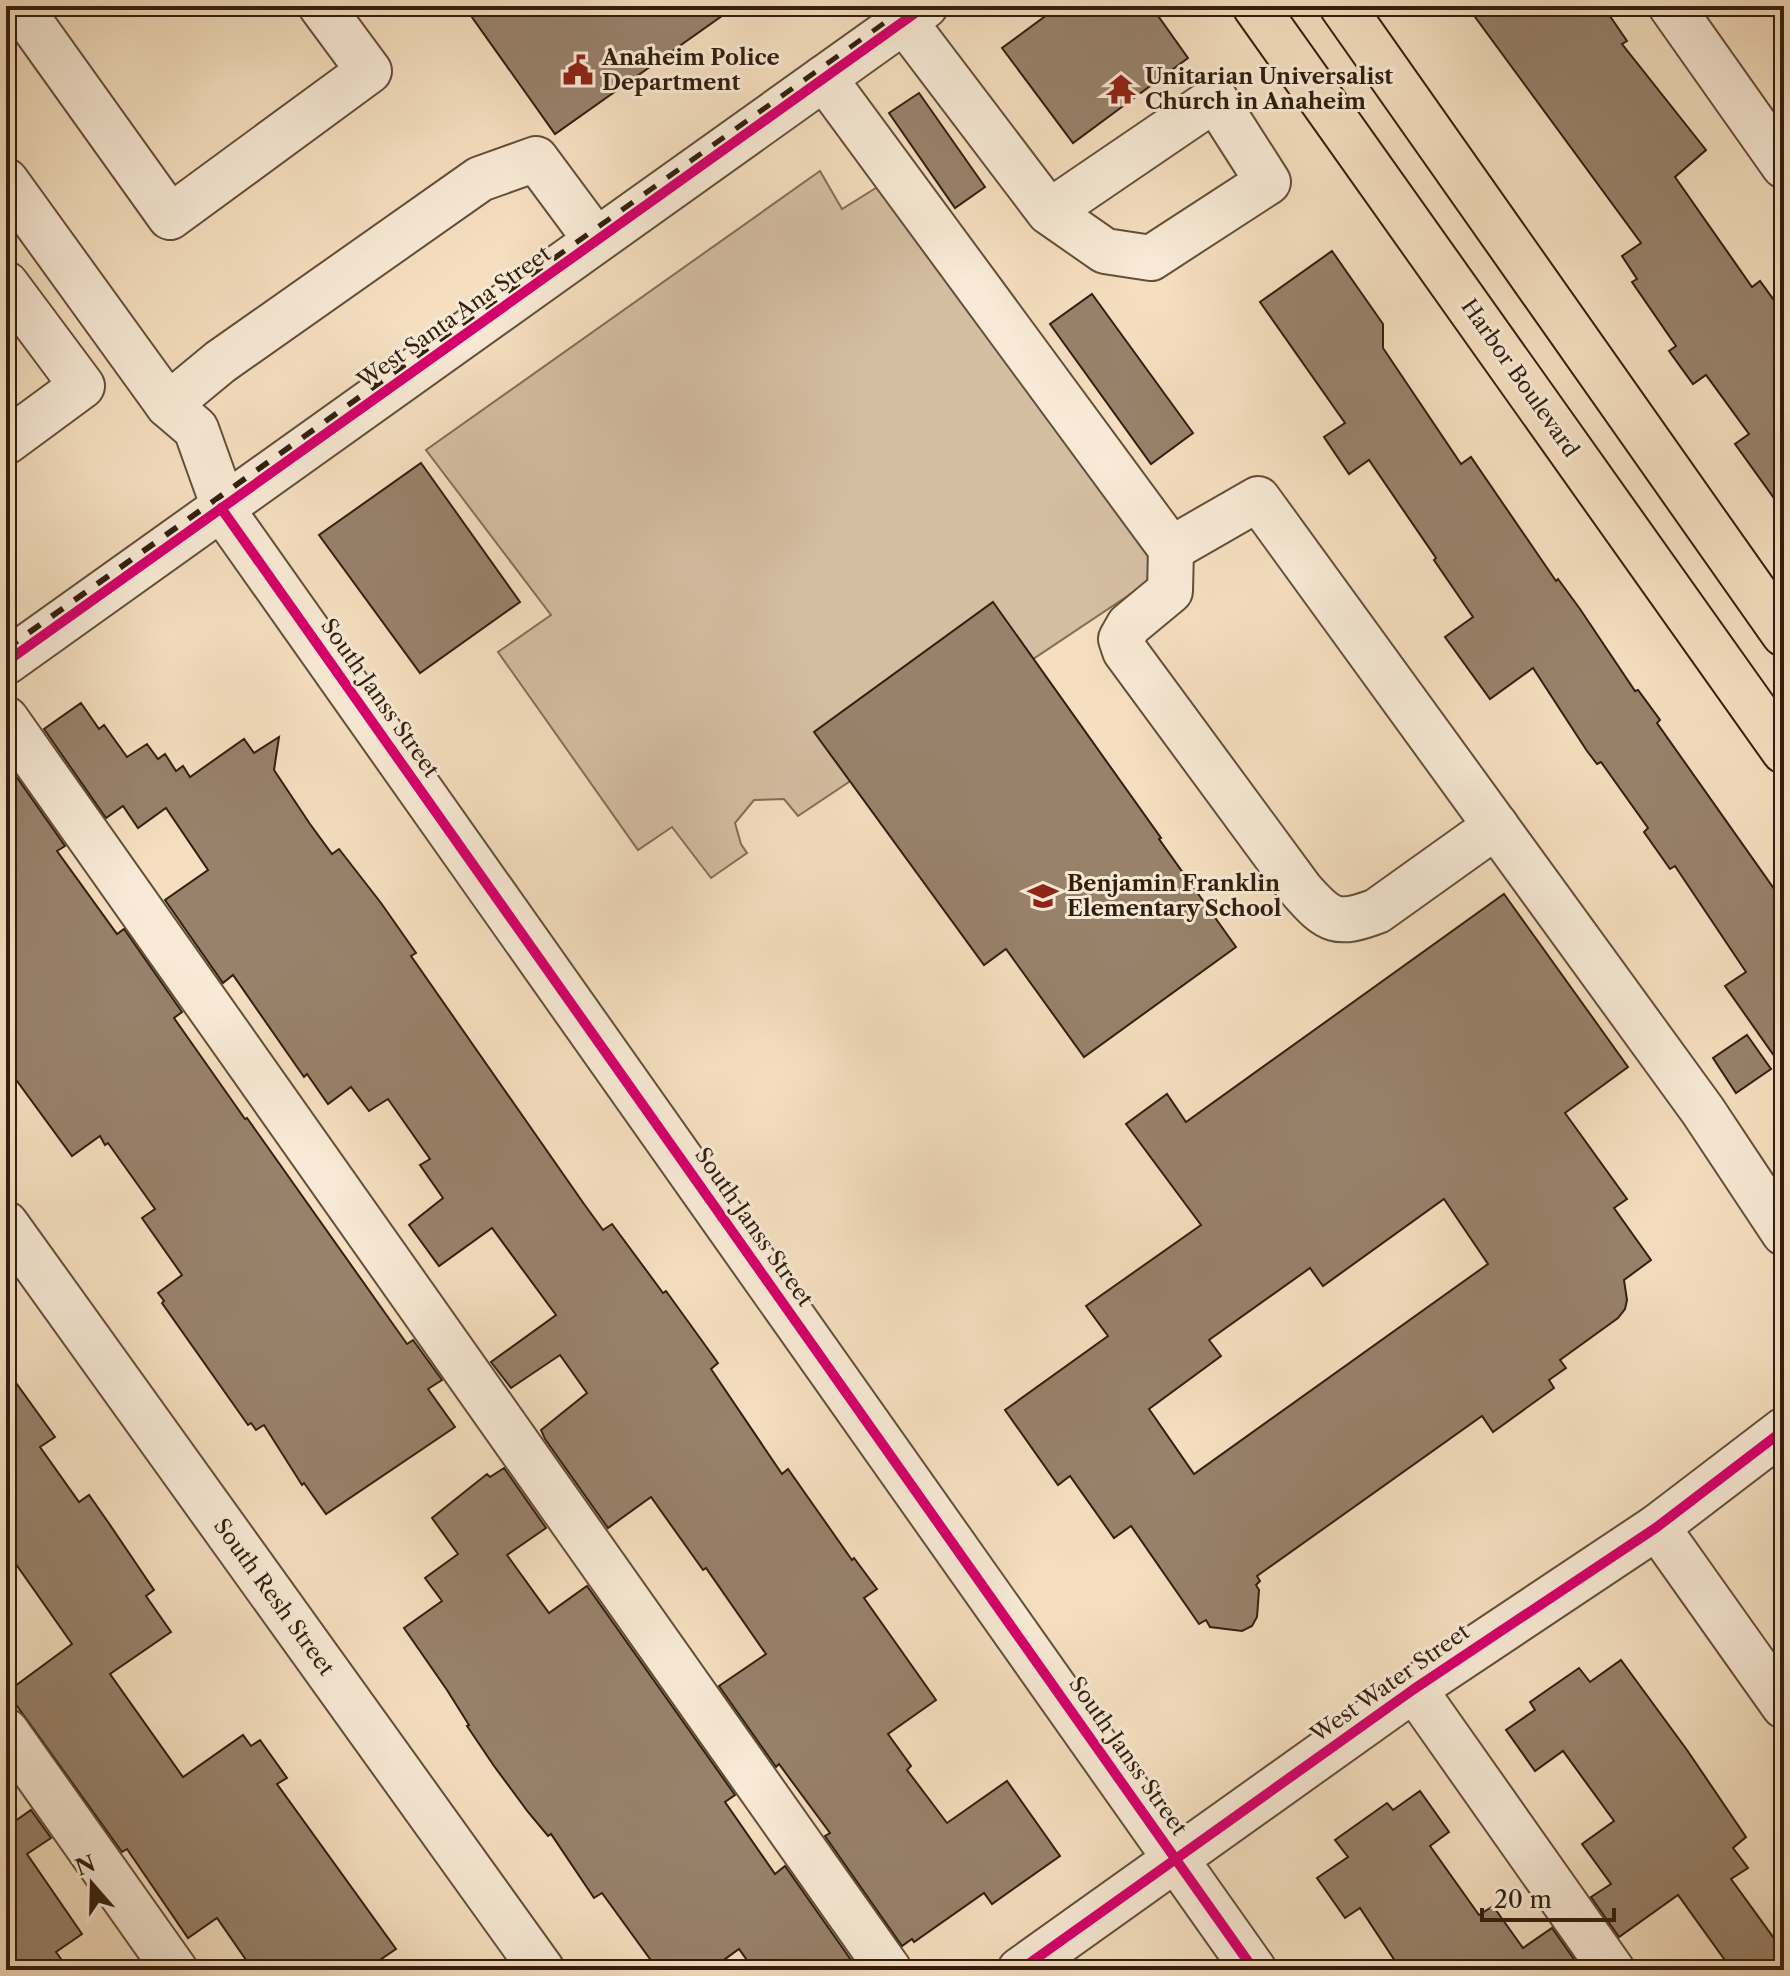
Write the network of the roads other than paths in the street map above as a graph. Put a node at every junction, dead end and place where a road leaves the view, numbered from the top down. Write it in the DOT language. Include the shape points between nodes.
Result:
graph roads {
  1 [pos="321,6"];
  2 [pos="1255,6"];
  3 [pos="1342,6"];
  4 [pos="1671,6"];
  5 [pos="20,12"];
  6 [pos="914,14"];
  7 [pos="824,78"];
  8 [pos="1784,166"];
  9 [pos="6,181"];
  10 [pos="1049,212"];
  11 [pos="596,240"];
  12 [pos="6,284"];
  13 [pos="168,405"];
  14 [pos="6,442"];
  15 [pos="221,508"];
  16 [pos="1171,549"];
  17 [pos="1784,634"];
  18 [pos="6,662"];
  19 [pos="6,719"];
  20 [pos="1784,751"];
  21 [pos="1496,826"];
  22 [pos="6,1224"];
  23 [pos="1784,1233"];
  24 [pos="1784,1430"];
  25 [pos="1657,1527"];
  26 [pos="1414,1689"];
  27 [pos="1784,1706"];
  28 [pos="6,1731"];
  29 [pos="1176,1859"];
  30 [pos="175,1970"];
  31 [pos="542,1970"];
  32 [pos="889,1970"];
  33 [pos="1020,1970"];
  34 [pos="1254,1970"];
  35 [pos="1612,1970"];
  1 -- 5 [label="street" via="369,71 170,217"];
  2 -- 20 [label="main road, Harbor Boulevard"];
  3 -- 17 [label="main road"];
  4 -- 8 [label="street"];
  6 -- 7 [label="street, West Santa Ana Street"];
  6 -- 10 [label="street"];
  7 -- 11 [label="street, West Santa Ana Street"];
  7 -- 16 [label="street"];
  9 -- 13 [label="street"];
  10 -- 10 [label="street" via="1215,99 1268,182 1151,258 1105,251"];
  11 -- 13 [label="street" via="536,159 480,179 220,362"];
  11 -- 15 [label="street, West Santa Ana Street"];
  12 -- 14 [label="street" via="82,386"];
  13 -- 15 [label="street" via="196,429"];
  15 -- 18 [label="street, West Santa Ana Street"];
  15 -- 29 [label="street, South Janss Street"];
  16 -- 21 [label="street" via="1258,499"];
  16 -- 21 [label="street" via="1170,591 1129,625 1121,639 1125,651 1322,914 1355,919 1377,911"];
  19 -- 32 [label="street"];
  21 -- 23 [label="street" via="1703,1111"];
  22 -- 31 [label="street, South Resh Street"];
  24 -- 25 [label="street, West Water Street"];
  25 -- 26 [label="street, West Water Street"];
  25 -- 27 [label="street"];
  26 -- 29 [label="street, West Water Street"];
  26 -- 35 [label="street"];
  28 -- 30 [label="street"];
  29 -- 33 [label="street, West Water Street"];
  29 -- 34 [label="street, South Janss Street"];
}
